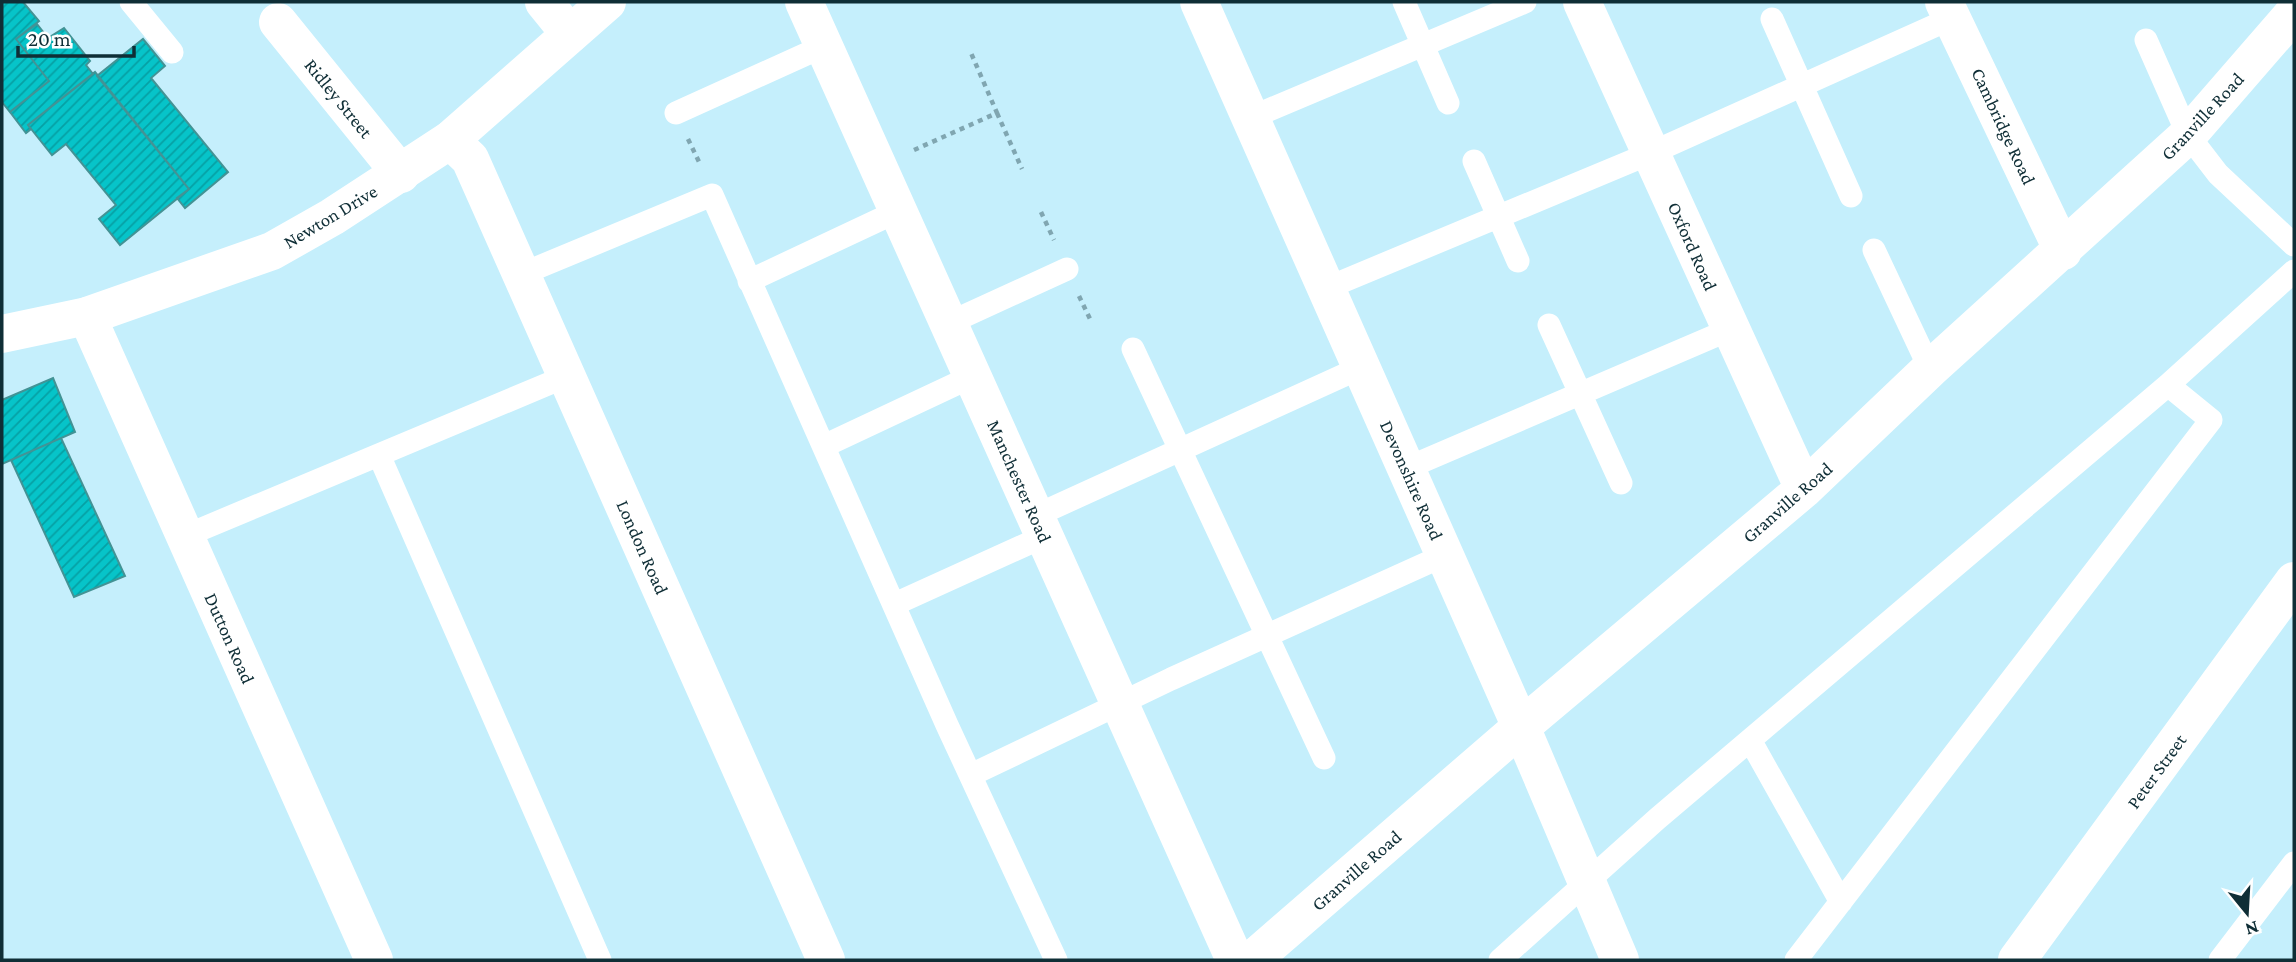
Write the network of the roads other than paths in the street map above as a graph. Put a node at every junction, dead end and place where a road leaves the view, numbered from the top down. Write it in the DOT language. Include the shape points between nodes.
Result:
graph roads {
  1 [pos="131,2"];
  2 [pos="544,2"];
  3 [pos="607,2"];
  4 [pos="804,2"];
  5 [pos="1199,2"];
  6 [pos="1404,2"];
  7 [pos="1525,2"];
  8 [pos="1582,2"];
  9 [pos="1948,10"];
  10 [pos="2294,13"];
  11 [pos="1772,19"];
  12 [pos="278,22"];
  13 [pos="570,34"];
  14 [pos="2146,40"];
  15 [pos="1422,45"];
  16 [pos="824,46"];
  17 [pos="172,52"];
  18 [pos="1803,86"];
  19 [pos="1448,103"];
  20 [pos="676,113"];
  21 [pos="1252,117"];
  22 [pos="2188,135"];
  23 [pos="450,140"];
  24 [pos="1651,153"];
  25 [pos="1474,161"];
  26 [pos="401,174"];
  27 [pos="1851,196"];
  28 [pos="898,211"];
  29 [pos="1499,217"];
  30 [pos="2294,245"];
  31 [pos="1874,250"];
  32 [pos="2063,251"];
  33 [pos="1518,261"];
  34 [pos="1067,269"];
  35 [pos="2294,271"];
  36 [pos="522,274"];
  37 [pos="749,281"];
  38 [pos="1326,288"];
  39 [pos="87,316"];
  40 [pos="949,323"];
  41 [pos="1549,325"];
  42 [pos="1731,329"];
  43 [pos="2,334"];
  44 [pos="1133,349"];
  45 [pos="1362,367"];
  46 [pos="1930,369"];
  47 [pos="567,376"];
  48 [pos="972,376"];
  49 [pos="2168,385"];
  50 [pos="1581,394"];
  51 [pos="824,446"];
  52 [pos="1181,449"];
  53 [pos="379,455"];
  54 [pos="1407,468"];
  55 [pos="1621,483"];
  56 [pos="1804,489"];
  57 [pos="1040,526"];
  58 [pos="185,536"];
  59 [pos="1445,555"];
  60 [pos="2294,582"];
  61 [pos="895,604"];
  62 [pos="1267,636"];
  63 [pos="1120,704"];
  64 [pos="1521,727"];
  65 [pos="1750,740"];
  66 [pos="1324,758"];
  67 [pos="971,775"];
  68 [pos="2294,863"];
  69 [pos="1585,882"];
  70 [pos="1841,902"];
  71 [pos="2034,954"];
  72 [pos="374,960"];
  73 [pos="600,960"];
  74 [pos="826,960"];
  75 [pos="1056,960"];
  76 [pos="1235,960"];
  77 [pos="1252,960"];
  78 [pos="1500,960"];
  79 [pos="1620,960"];
  80 [pos="1796,960"];
  81 [pos="2220,960"];
  1 -- 17 [label="lane"];
  2 -- 13 [label="street"];
  3 -- 13 [label="street, Newton Drive"];
  4 -- 16 [label="street, Manchester Road"];
  5 -- 21 [label="street, Devonshire Road"];
  6 -- 15 [label="lane"];
  7 -- 15 [label="lane"];
  8 -- 24 [label="street, Oxford Road"];
  9 -- 18 [label="lane"];
  9 -- 32 [label="street, Cambridge Road"];
  10 -- 22 [label="street, Granville Road"];
  11 -- 18 [label="lane"];
  12 -- 26 [label="street, Ridley Street"];
  13 -- 23 [label="street, Newton Drive"];
  14 -- 22 [label="lane"];
  15 -- 19 [label="lane"];
  15 -- 21 [label="lane"];
  16 -- 20 [label="lane"];
  16 -- 28 [label="street, Manchester Road"];
  18 -- 24 [label="lane"];
  18 -- 27 [label="lane"];
  21 -- 38 [label="street, Devonshire Road"];
  22 -- 30 [label="lane" via="2218,174"];
  22 -- 32 [label="street, Granville Road"];
  23 -- 26 [label="street, Newton Drive"];
  23 -- 36 [label="street, London Road" via="470,159"];
  24 -- 29 [label="lane"];
  24 -- 42 [label="street, Oxford Road"];
  25 -- 29 [label="lane"];
  26 -- 39 [label="street, Newton Drive" via="272,251"];
  28 -- 37 [label="lane"];
  28 -- 40 [label="street, Manchester Road"];
  29 -- 33 [label="lane"];
  29 -- 38 [label="lane"];
  31 -- 46 [label="lane"];
  32 -- 46 [label="street, Granville Road"];
  34 -- 40 [label="lane"];
  35 -- 49 [label="lane"];
  36 -- 37 [label="lane" via="712,195"];
  36 -- 47 [label="street, London Road"];
  37 -- 51 [label="lane"];
  38 -- 45 [label="street, Devonshire Road"];
  39 -- 43 [label="street, Newton Drive"];
  39 -- 58 [label="street, Dutton Road"];
  40 -- 48 [label="street, Manchester Road"];
  41 -- 50 [label="lane"];
  42 -- 50 [label="lane"];
  42 -- 56 [label="street, Oxford Road"];
  44 -- 52 [label="lane"];
  45 -- 52 [label="lane"];
  45 -- 54 [label="street, Devonshire Road"];
  46 -- 56 [label="street, Granville Road"];
  47 -- 53 [label="lane"];
  47 -- 74 [label="street, London Road"];
  48 -- 51 [label="lane"];
  48 -- 57 [label="street, Manchester Road"];
  49 -- 65 [label="lane"];
  49 -- 70 [label="lane" via="2211,420"];
  50 -- 54 [label="lane"];
  50 -- 55 [label="lane"];
  51 -- 61 [label="lane"];
  52 -- 57 [label="lane"];
  52 -- 62 [label="lane"];
  53 -- 58 [label="lane"];
  53 -- 73 [label="lane"];
  54 -- 59 [label="street, Devonshire Road"];
  56 -- 64 [label="street, Granville Road"];
  57 -- 61 [label="lane"];
  57 -- 63 [label="street, Manchester Road"];
  58 -- 72 [label="street, Dutton Road"];
  59 -- 62 [label="lane"];
  59 -- 64 [label="street, Devonshire Road"];
  60 -- 71 [label="street, Peter Street"];
  61 -- 67 [label="lane"];
  62 -- 63 [label="lane"];
  62 -- 66 [label="lane"];
  63 -- 67 [label="lane"];
  63 -- 76 [label="street, Manchester Road"];
  64 -- 69 [label="street, Devonshire Road"];
  64 -- 77 [label="street, Granville Road"];
  65 -- 69 [label="lane"];
  65 -- 70 [label="lane"];
  67 -- 75 [label="lane"];
  68 -- 81 [label="lane"];
  69 -- 78 [label="lane"];
  69 -- 79 [label="street, Devonshire Road"];
  70 -- 80 [label="lane"];
}
